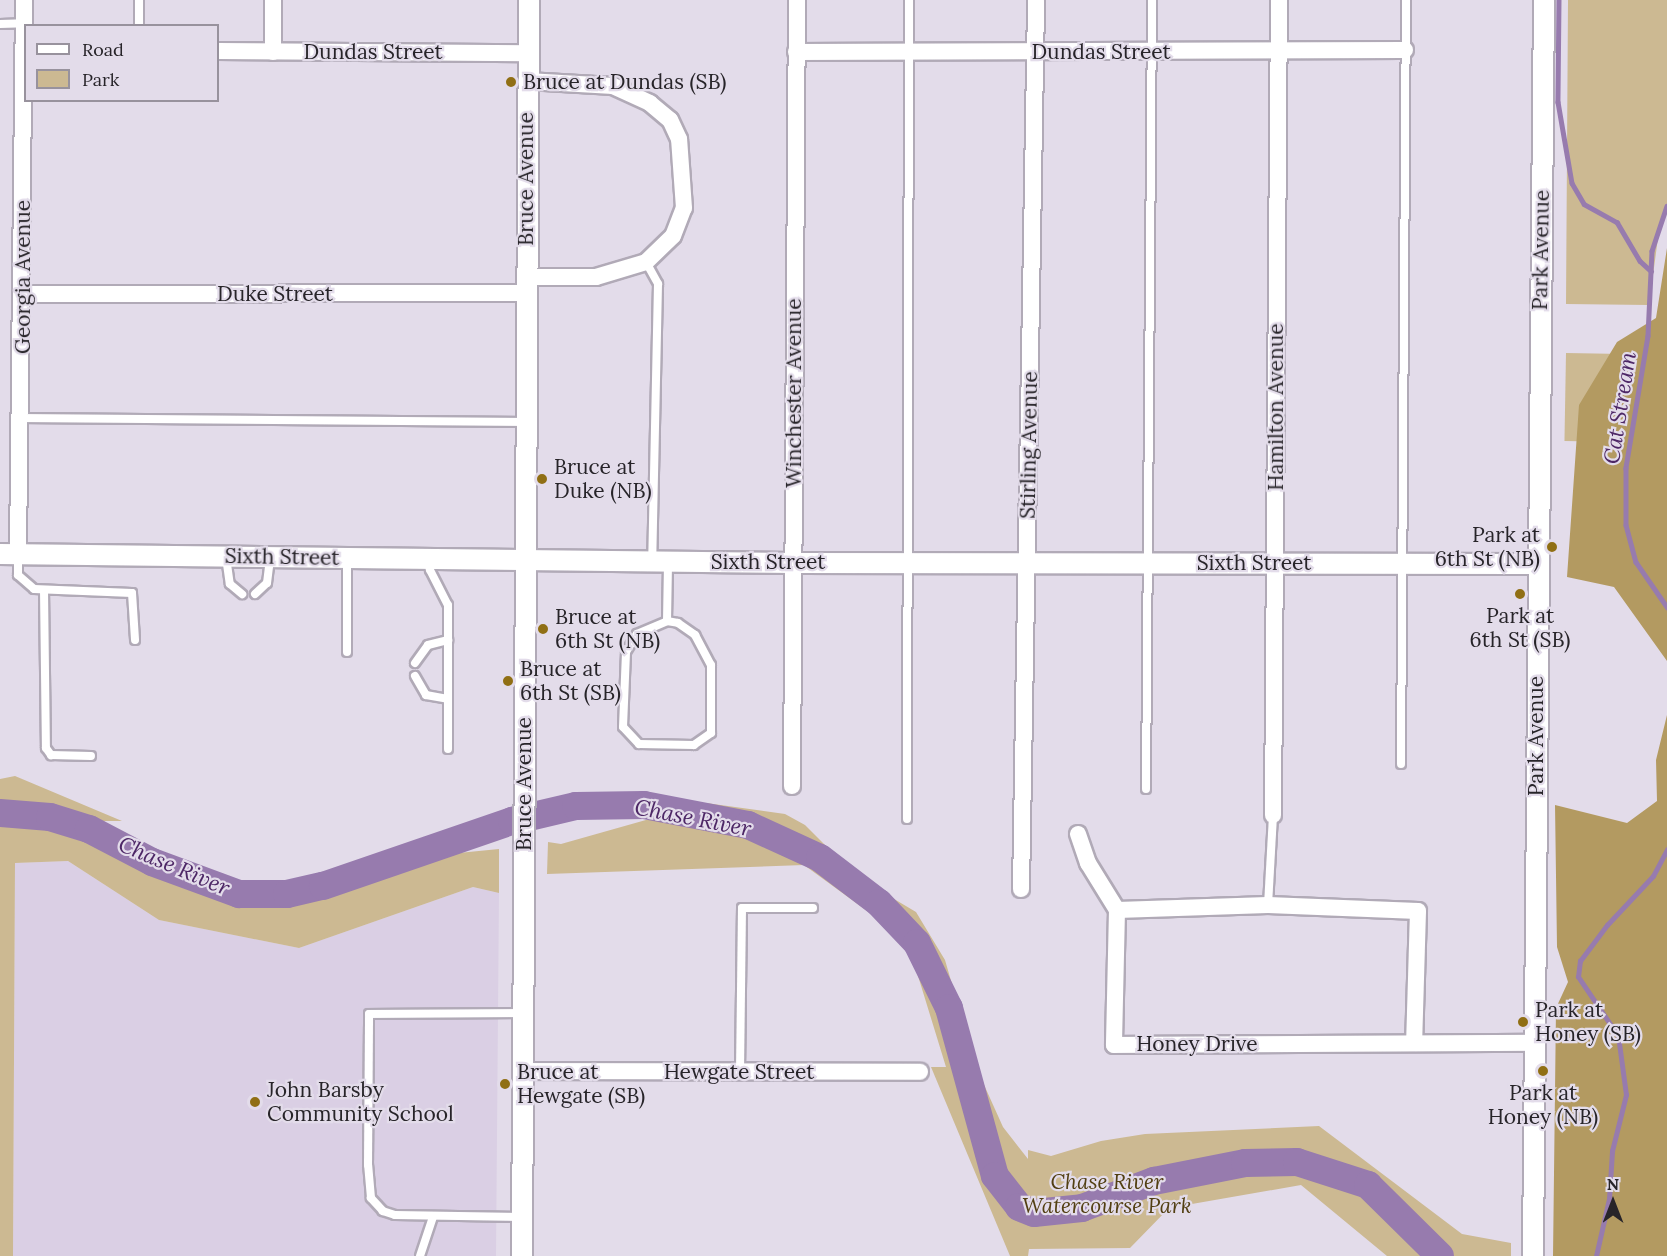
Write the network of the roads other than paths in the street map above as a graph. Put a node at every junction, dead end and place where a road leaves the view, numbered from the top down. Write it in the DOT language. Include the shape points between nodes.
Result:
graph roads {
  1 [pos="24,0"];
  2 [pos="139,0"];
  3 [pos="273,0"];
  4 [pos="529,0"];
  5 [pos="797,0"];
  6 [pos="909,0"];
  7 [pos="1036,0"];
  8 [pos="1152,0"];
  9 [pos="1279,0"];
  10 [pos="1406,0"];
  11 [pos="1544,0"];
  12 [pos="24,23"];
  13 [pos="0,24"];
  14 [pos="139,24"];
  15 [pos="1405,50"];
  16 [pos="219,51"];
  17 [pos="1152,51"];
  18 [pos="1279,51"];
  19 [pos="273,52"];
  20 [pos="796,52"];
  21 [pos="909,52"];
  22 [pos="1035,52"];
  23 [pos="529,53"];
  24 [pos="527,81"];
  25 [pos="25,102"];
  26 [pos="646,262"];
  27 [pos="526,285"];
  28 [pos="24,294"];
  29 [pos="22,418"];
  30 [pos="526,422"];
  31 [pos="9,554"];
  32 [pos="226,557"];
  33 [pos="270,557"];
  34 [pos="346,558"];
  35 [pos="428,559"];
  36 [pos="525,560"];
  37 [pos="660,561"];
  38 [pos="792,563"];
  39 [pos="910,563"];
  40 [pos="1027,563"];
  41 [pos="1146,563"];
  42 [pos="1275,563"];
  43 [pos="1404,564"];
  44 [pos="1537,564"];
  45 [pos="44,590"];
  46 [pos="242,594"];
  47 [pos="255,594"];
  48 [pos="667,621"];
  49 [pos="135,640"];
  50 [pos="447,640"];
  51 [pos="347,652"];
  52 [pos="415,663"];
  53 [pos="415,676"];
  54 [pos="448,699"];
  55 [pos="448,749"];
  56 [pos="91,756"];
  57 [pos="1401,764"];
  58 [pos="792,786"];
  59 [pos="1146,789"];
  60 [pos="1273,815"];
  61 [pos="907,819"];
  62 [pos="1078,834"];
  63 [pos="1021,889"];
  64 [pos="1268,905"];
  65 [pos="813,908"];
  66 [pos="1117,910"];
  67 [pos="523,1013"];
  68 [pos="1414,1043"];
  69 [pos="1534,1043"];
  70 [pos="522,1071"];
  71 [pos="740,1072"];
  72 [pos="920,1072"];
  73 [pos="434,1217"];
  74 [pos="523,1217"];
  75 [pos="420,1256"];
  76 [pos="522,1256"];
  77 [pos="1533,1256"];
  1 -- 12 [label="street, Georgia Avenue"];
  2 -- 14 [label="lane"];
  3 -- 19 [label="street"];
  4 -- 23 [label="street, Bruce Avenue"];
  5 -- 20 [label="street, Winchester Avenue"];
  6 -- 21 [label="lane"];
  7 -- 22 [label="street, Stirling Avenue"];
  8 -- 17 [label="lane"];
  9 -- 18 [label="street, Hamilton Avenue"];
  10 -- 15 [label="lane"];
  11 -- 44 [label="street, Park Avenue"];
  12 -- 13 [label="lane"];
  15 -- 18 [label="street, Dundas Street"];
  15 -- 43 [label="lane"];
  16 -- 19 [label="street, Dundas Street"];
  17 -- 18 [label="street, Dundas Street"];
  17 -- 22 [label="street, Dundas Street"];
  17 -- 41 [label="lane"];
  18 -- 42 [label="street, Hamilton Avenue"];
  19 -- 23 [label="street, Dundas Street"];
  20 -- 21 [label="street, Dundas Street"];
  20 -- 38 [label="street, Winchester Avenue"];
  21 -- 22 [label="street, Dundas Street"];
  21 -- 39 [label="lane"];
  22 -- 40 [label="street, Stirling Avenue"];
  23 -- 24 [label="street, Bruce Avenue"];
  24 -- 26 [label="street, Bruce Avenue" via="613,86 650,103 670,120 683,158 684,208 673,236 662,251"];
  24 -- 27 [label="street, Bruce Avenue"];
  25 -- 28 [label="street, Georgia Avenue"];
  26 -- 27 [label="street, Bruce Avenue" via="596,277"];
  26 -- 37 [label="lane" via="658,284"];
  27 -- 28 [label="street, Duke Street"];
  27 -- 30 [label="street, Bruce Avenue"];
  28 -- 29 [label="street, Georgia Avenue"];
  29 -- 30 [label="lane"];
  29 -- 31 [label="street, Georgia Avenue"];
  30 -- 36 [label="street, Bruce Avenue"];
  31 -- 32 [label="street, Sixth Street"];
  31 -- 45 [label="lane" via="21,580"];
  32 -- 33 [label="street, Sixth Street"];
  32 -- 46 [label="lane" via="230,584"];
  33 -- 34 [label="street, Sixth Street"];
  33 -- 47 [label="lane" via="267,583"];
  34 -- 35 [label="street, Sixth Street"];
  34 -- 51 [label="lane"];
  35 -- 36 [label="street, Sixth Street"];
  35 -- 50 [label="lane" via="448,604"];
  36 -- 37 [label="street, Sixth Street"];
  36 -- 67 [label="street, Bruce Avenue"];
  37 -- 38 [label="street, Sixth Street"];
  37 -- 48 [label="lane"];
  38 -- 39 [label="street, Sixth Street"];
  38 -- 58 [label="street, Winchester Avenue"];
  39 -- 40 [label="street, Sixth Street"];
  39 -- 61 [label="lane"];
  40 -- 41 [label="street, Sixth Street"];
  40 -- 63 [label="street, Stirling Avenue"];
  41 -- 42 [label="street, Sixth Street"];
  41 -- 59 [label="lane"];
  42 -- 43 [label="street, Sixth Street"];
  42 -- 60 [label="street, Hamilton Avenue"];
  43 -- 44 [label="street, Sixth Street"];
  43 -- 57 [label="lane"];
  44 -- 69 [label="street, Park Avenue"];
  45 -- 49 [label="lane" via="132,593"];
  45 -- 56 [label="lane" via="46,748 51,755"];
  48 -- 48 [label="lane" via="646,628 631,642 623,663 622,727 639,744 694,745 711,733 711,665 695,635 678,623"];
  50 -- 52 [label="lane" via="428,645"];
  50 -- 54 [label="lane"];
  53 -- 54 [label="lane" via="426,695"];
  54 -- 55 [label="lane"];
  60 -- 64 [label="lane"];
  62 -- 66 [label="street" via="1088,863"];
  64 -- 66 [label="street"];
  64 -- 68 [label="street" via="1418,911"];
  65 -- 71 [label="lane" via="742,908"];
  66 -- 68 [label="street, Honey Drive" via="1114,1045"];
  67 -- 70 [label="street, Bruce Avenue"];
  67 -- 73 [label="lane" via="369,1014 371,1198 383,1211 394,1215"];
  68 -- 69 [label="street, Honey Drive"];
  69 -- 77 [label="street, Park Avenue"];
  70 -- 71 [label="street, Hewgate Street"];
  70 -- 74 [label="street, Bruce Avenue"];
  71 -- 72 [label="street, Hewgate Street"];
  73 -- 74 [label="lane"];
  73 -- 75 [label="lane"];
  74 -- 76 [label="street, Bruce Avenue"];
}
